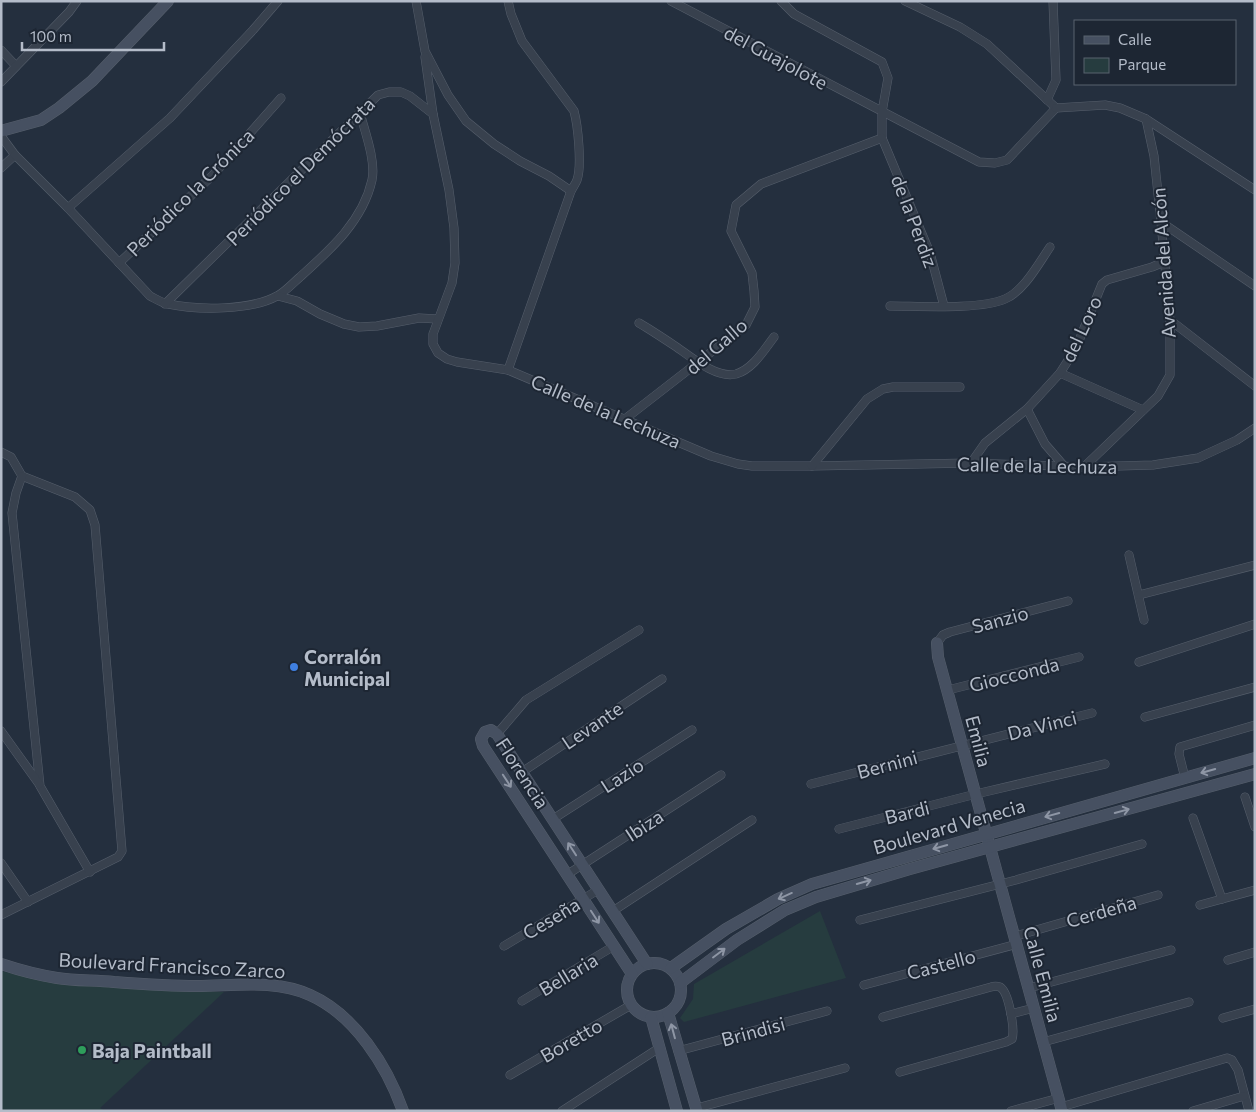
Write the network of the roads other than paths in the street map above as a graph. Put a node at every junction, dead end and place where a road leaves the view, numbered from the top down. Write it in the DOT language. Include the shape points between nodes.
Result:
graph roads {
  1 [pos="77,1"];
  2 [pos="168,1"];
  3 [pos="278,1"];
  4 [pos="416,1"];
  5 [pos="508,1"];
  6 [pos="671,1"];
  7 [pos="781,1"];
  8 [pos="905,1"];
  9 [pos="1052,1"];
  10 [pos="680,4"];
  11 [pos="1,50"];
  12 [pos="425,50"];
  13 [pos="16,66"];
  14 [pos="1,82"];
  15 [pos="281,98"];
  16 [pos="1047,100"];
  17 [pos="1056,108"];
  18 [pos="882,112"];
  19 [pos="360,113"];
  20 [pos="433,114"];
  21 [pos="1146,119"];
  22 [pos="1,131"];
  23 [pos="1,136"];
  24 [pos="882,138"];
  25 [pos="15,155"];
  26 [pos="1,168"];
  27 [pos="1255,190"];
  28 [pos="572,191"];
  29 [pos="68,208"];
  30 [pos="1161,222"];
  31 [pos="1050,247"];
  32 [pos="1164,262"];
  33 [pos="119,263"];
  34 [pos="1255,286"];
  35 [pos="278,296"];
  36 [pos="166,304"];
  37 [pos="890,306"];
  38 [pos="944,306"];
  39 [pos="438,319"];
  40 [pos="1170,320"];
  41 [pos="639,323"];
  42 [pos="774,337"];
  43 [pos="698,362"];
  44 [pos="508,370"];
  45 [pos="1060,373"];
  46 [pos="1255,386"];
  47 [pos="960,387"];
  48 [pos="1027,409"];
  49 [pos="1143,410"];
  50 [pos="625,418"];
  51 [pos="1255,428"];
  52 [pos="1,452"];
  53 [pos="971,463"];
  54 [pos="812,466"];
  55 [pos="1064,466"];
  56 [pos="1084,467"];
  57 [pos="22,476"];
  58 [pos="1129,554"];
  59 [pos="1255,565"];
  60 [pos="1139,595"];
  61 [pos="1068,600"];
  62 [pos="1144,620"];
  63 [pos="1255,624"];
  64 [pos="638,630"];
  65 [pos="937,643"];
  66 [pos="1079,657"];
  67 [pos="1138,662"];
  68 [pos="662,679"];
  69 [pos="1255,687"];
  70 [pos="948,690"];
  71 [pos="1092,713"];
  72 [pos="1145,717"];
  73 [pos="1255,725"];
  74 [pos="692,730"];
  75 [pos="1,731"];
  76 [pos="498,734"];
  77 [pos="962,745"];
  78 [pos="1255,758"];
  79 [pos="1105,764"];
  80 [pos="522,772"];
  81 [pos="1255,774"];
  82 [pos="720,775"];
  83 [pos="1185,778"];
  84 [pos="811,784"];
  85 [pos="40,786"];
  86 [pos="976,794"];
  87 [pos="1245,797"];
  88 [pos="1193,818"];
  89 [pos="553,819"];
  90 [pos="752,820"];
  91 [pos="1255,827"];
  92 [pos="839,829"];
  93 [pos="987,833"];
  94 [pos="1142,844"];
  95 [pos="990,847"];
  96 [pos="1,863"];
  97 [pos="583,865"];
  98 [pos="90,872"];
  99 [pos="568,874"];
  100 [pos="1001,884"];
  101 [pos="598,890"];
  102 [pos="1255,890"];
  103 [pos="1158,895"];
  104 [pos="583,899"];
  105 [pos="1222,899"];
  106 [pos="28,902"];
  107 [pos="1200,905"];
  108 [pos="613,911"];
  109 [pos="1,915"];
  110 [pos="860,920"];
  111 [pos="1016,940"];
  112 [pos="504,946"];
  113 [pos="614,946"];
  114 [pos="1171,950"];
  115 [pos="1255,952"];
  116 [pos="1228,960"];
  117 [pos="1,964"];
  118 [pos="646,964"];
  119 [pos="671,968"];
  120 [pos="632,974"];
  121 [pos="680,982"];
  122 [pos="864,985"];
  123 [pos="1029,988"];
  124 [pos="522,1001"];
  125 [pos="1189,1002"];
  126 [pos="631,1005"];
  127 [pos="1034,1008"];
  128 [pos="1255,1009"];
  129 [pos="827,1011"];
  130 [pos="668,1013"];
  131 [pos="1011,1014"];
  132 [pos="651,1017"];
  133 [pos="883,1017"];
  134 [pos="1223,1018"];
  135 [pos="1043,1042"];
  136 [pos="659,1048"];
  137 [pos="678,1051"];
  138 [pos="845,1068"];
  139 [pos="900,1072"];
  140 [pos="510,1075"];
  141 [pos="1244,1096"];
  142 [pos="1061,1105"];
  143 [pos="673,1109"];
  144 [pos="697,1109"];
  145 [pos="403,1111"];
  146 [pos="562,1111"];
  147 [pos="1011,1111"];
  148 [pos="1193,1111"];
  149 [pos="1249,1111"];
  1 -- 13 [label="street"];
  2 -- 22 [label="street" via="92,80 59,108 41,120"];
  3 -- 29 [label="street" via="170,118"];
  4 -- 12 [label="street"];
  5 -- 28 [label="street" via="522,41 574,111 578,160 577,180"];
  6 -- 10 [label="street, del Guajolote"];
  7 -- 18 [label="street" via="794,14 882,62 888,78"];
  8 -- 16 [label="street" via="960,27 987,44"];
  9 -- 16 [label="street" via="1056,80"];
  10 -- 18 [label="street, del Guajolote"];
  11 -- 13 [label="street"];
  12 -- 20 [label="street"];
  12 -- 28 [label="street" via="448,95 466,121 494,144"];
  13 -- 14 [label="street"];
  15 -- 33 [label="street, Periódico la Crónica" via="213,175"];
  16 -- 17 [label="street"];
  17 -- 18 [label="street" via="1007,160 995,164 979,162"];
  17 -- 21 [label="street" via="1105,104"];
  18 -- 24 [label="street"];
  19 -- 20 [label="street, Periódico el Demócrata" via="378,95 401,92"];
  19 -- 35 [label="street" via="372,166 366,202 344,234"];
  19 -- 36 [label="street, Periódico el Demócrata"];
  20 -- 39 [label="street" via="449,190 455,263 452,283"];
  21 -- 27 [label="street"];
  21 -- 30 [label="street, Avenida del Alcón" via="1154,156"];
  23 -- 25 [label="street"];
  24 -- 38 [label="street, de la Perdiz" via="930,253"];
  24 -- 43 [label="street, del Gallo" via="761,184 736,206 731,231 752,273 755,307 746,325"];
  25 -- 26 [label="street"];
  25 -- 29 [label="street"];
  28 -- 44 [label="street"];
  29 -- 33 [label="street"];
  30 -- 32 [label="street, Avenida del Alcón"];
  30 -- 34 [label="street"];
  31 -- 38 [label="street" via="1025,283 1006,299 986,304"];
  32 -- 40 [label="street, Avenida del Alcón"];
  32 -- 45 [label="street, del Loro" via="1102,284 1076,348"];
  33 -- 36 [label="street" via="150,296"];
  35 -- 36 [label="street" via="231,308"];
  35 -- 39 [label="street" via="297,301 344,324 359,327 418,318"];
  37 -- 38 [label="street"];
  39 -- 44 [label="street, Calle de la Lechuza" via="433,344 438,353 457,362"];
  40 -- 46 [label="street"];
  40 -- 49 [label="street, Avenida del Alcón" via="1170,376 1158,396"];
  41 -- 43 [label="street"];
  42 -- 43 [label="street" via="745,370 734,374 720,373"];
  43 -- 50 [label="street, del Gallo"];
  44 -- 50 [label="street, Calle de la Lechuza"];
  45 -- 48 [label="street, del Loro"];
  45 -- 49 [label="street"];
  47 -- 54 [label="street" via="883,389 867,400"];
  48 -- 53 [label="street, del Loro" via="985,443"];
  48 -- 55 [label="street" via="1045,444"];
  49 -- 56 [label="street, Avenida del Alcón"];
  50 -- 54 [label="street, Calle de la Lechuza" via="725,461 752,466"];
  51 -- 56 [label="street, Calle de la Lechuza" via="1198,458 1153,465"];
  52 -- 57 [label="street" via="11,457"];
  53 -- 54 [label="street, Calle de la Lechuza"];
  53 -- 55 [label="street, Calle de la Lechuza"];
  55 -- 56 [label="street, Calle de la Lechuza"];
  57 -- 85 [label="street" via="12,513"];
  57 -- 98 [label="street" via="75,497 90,510 95,526 122,851 118,857"];
  58 -- 60 [label="street"];
  59 -- 60 [label="street"];
  60 -- 62 [label="street"];
  61 -- 65 [label="street, Sanzio" via="950,632"];
  63 -- 67 [label="street"];
  64 -- 76 [label="street" via="526,700"];
  65 -- 70 [label="street, Emilia"];
  66 -- 70 [label="street, Giocconda"];
  68 -- 80 [label="street, Levante"];
  69 -- 72 [label="street"];
  70 -- 77 [label="street, Emilia"];
  71 -- 77 [label="street, Da Vinci"];
  73 -- 83 [label="street" via="1180,747"];
  74 -- 89 [label="street, Lazio"];
  75 -- 85 [label="street"];
  76 -- 80 [label="street, Florencia"];
  76 -- 99 [label="street, Florencia, one-way" via="491,730 485,732 481,740 483,746"];
  77 -- 84 [label="street, Bernini"];
  77 -- 86 [label="street, Emilia"];
  78 -- 83 [label="street, Boulevard Venecia, one-way"];
  79 -- 86 [label="street, Bardi"];
  80 -- 89 [label="street, Florencia"];
  95 -- 81 [label="street, Boulevard Venecia, one-way"];
  82 -- 97 [label="street, Ibiza"];
  83 -- 93 [label="street, Boulevard Venecia, one-way"];
  85 -- 98 [label="street"];
  86 -- 92 [label="street, Bardi"];
  86 -- 93 [label="street, Emilia"];
  87 -- 91 [label="street"];
  88 -- 105 [label="street"];
  97 -- 89 [label="street, Florencia, one-way"];
  90 -- 108 [label="street"];
  93 -- 95 [label="street, Emilia"];
  93 -- 119 [label="street, Boulevard Venecia, one-way" via="843,875 778,899 726,929"];
  94 -- 100 [label="street"];
  95 -- 100 [label="street, Calle Emilia"];
  121 -- 95 [label="street, Boulevard Venecia, one-way" via="785,910 845,888"];
  96 -- 106 [label="street"];
  97 -- 99 [label="street, Ibiza"];
  97 -- 101 [label="street, Florencia"];
  98 -- 106 [label="street"];
  99 -- 104 [label="street, Florencia"];
  100 -- 110 [label="street"];
  100 -- 111 [label="street, Calle Emilia"];
  101 -- 104 [label="street, Ceseña"];
  101 -- 108 [label="street, Florencia"];
  102 -- 105 [label="street"];
  103 -- 111 [label="street, Cerdeña"];
  104 -- 112 [label="street, Ceseña"];
  104 -- 113 [label="street, Florencia, one-way"];
  105 -- 107 [label="street"];
  106 -- 109 [label="street"];
  108 -- 118 [label="street, Florencia"];
  111 -- 122 [label="street, Castello"];
  111 -- 123 [label="street, Calle Emilia"];
  113 -- 120 [label="street, Florencia"];
  113 -- 124 [label="street, Bellaria"];
  114 -- 123 [label="street"];
  115 -- 116 [label="street"];
  117 -- 145 [label="street, Boulevard Francisco Zarco" via="58,978 147,984 267,985 309,994 324,1002 356,1029 388,1077"];
  118 -- 119 [label="street" via="656,963"];
  118 -- 120 [label="street"];
  119 -- 121 [label="street"];
  120 -- 126 [label="street" via="627,992"];
  121 -- 130 [label="street" via="679,1000"];
  123 -- 127 [label="street, Calle Emilia"];
  125 -- 135 [label="street"];
  126 -- 132 [label="street"];
  126 -- 140 [label="street, Boretto"];
  127 -- 131 [label="street"];
  127 -- 135 [label="street, Calle Emilia"];
  128 -- 134 [label="street"];
  129 -- 137 [label="street, Brindisi"];
  130 -- 132 [label="street"];
  137 -- 130 [label="street, one-way"];
  131 -- 133 [label="street" via="1002,989 991,986"];
  131 -- 139 [label="street" via="1012,1039"];
  132 -- 136 [label="street"];
  135 -- 142 [label="street, Calle Emilia"];
  136 -- 143 [label="street"];
  136 -- 146 [label="street"];
  137 -- 144 [label="street"];
  138 -- 144 [label="street"];
  141 -- 142 [label="street" via="1238,1070 1227,1058"];
  141 -- 148 [label="street"];
  141 -- 149 [label="street"];
  142 -- 147 [label="street"];
}
